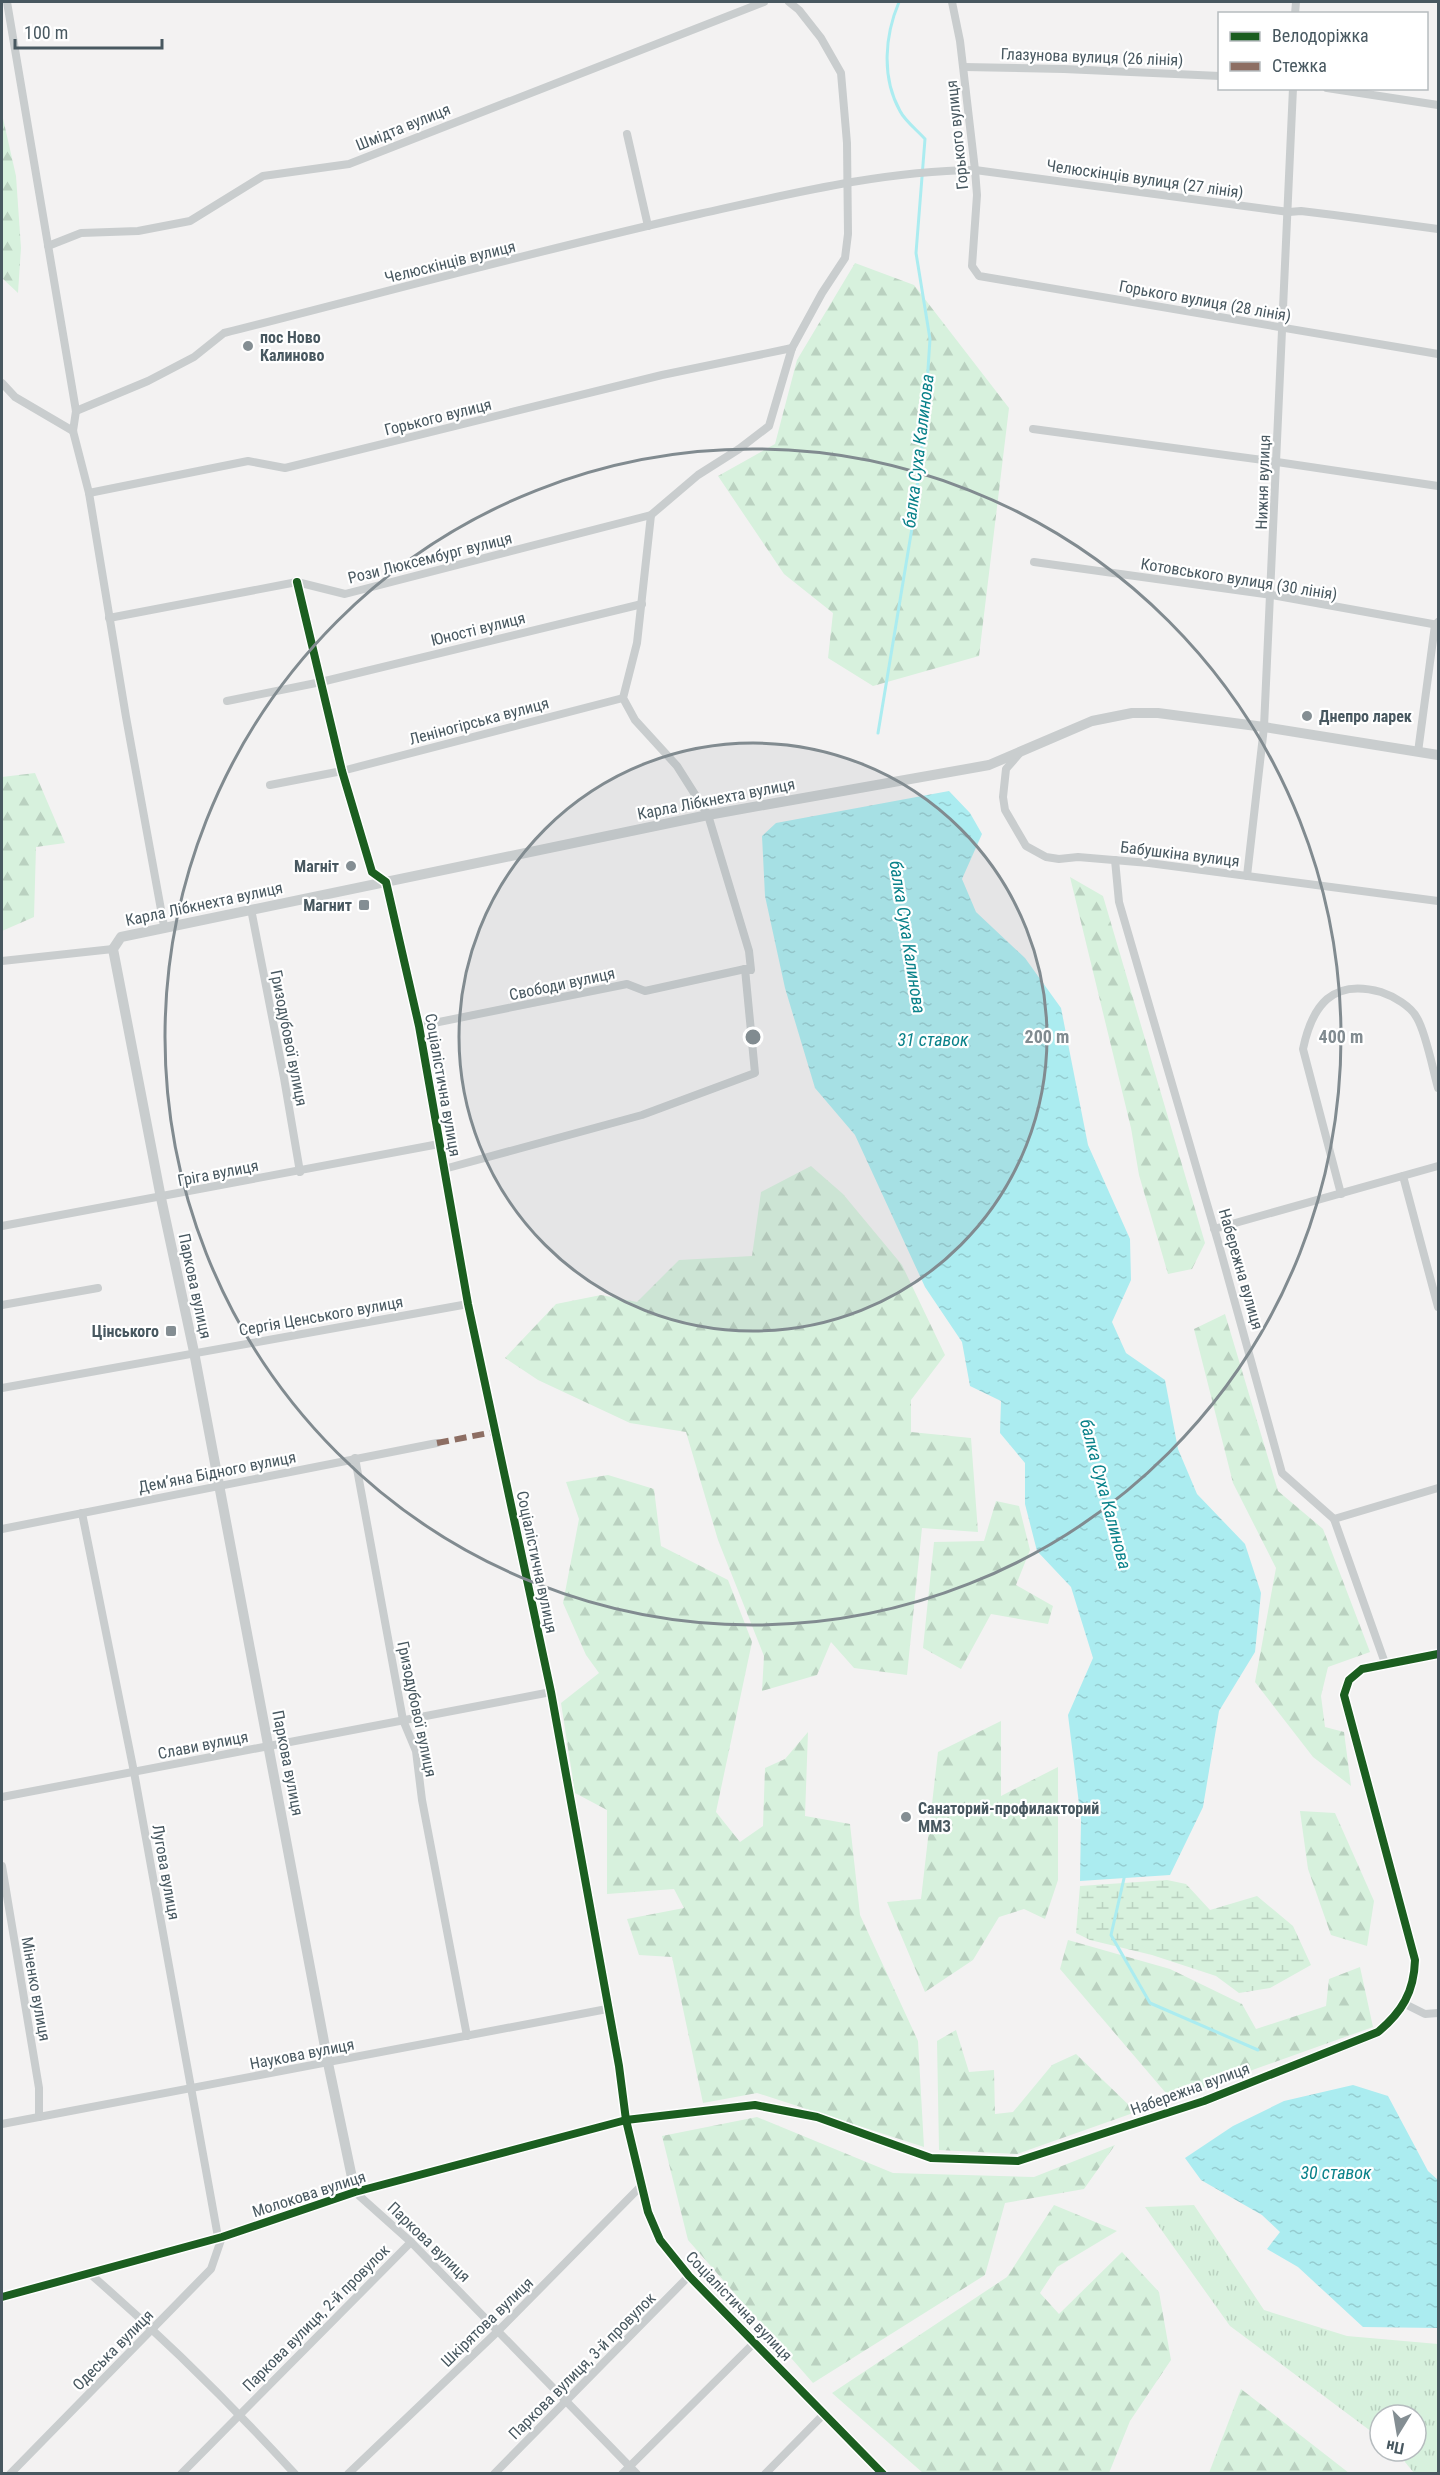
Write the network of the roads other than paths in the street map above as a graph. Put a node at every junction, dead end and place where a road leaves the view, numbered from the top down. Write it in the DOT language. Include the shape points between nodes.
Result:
graph roads {
  1 [pos="6,2"];
  2 [pos="764,2"];
  3 [pos="789,2"];
  4 [pos="952,2"];
  5 [pos="964,67"];
  6 [pos="1218,76"];
  7 [pos="1293,90"];
  8 [pos="1340,90"];
  9 [pos="1438,105"];
  10 [pos="627,134"];
  11 [pos="975,170"];
  12 [pos="847,181"];
  13 [pos="1289,212"];
  14 [pos="648,226"];
  15 [pos="1438,229"];
  16 [pos="48,246"];
  17 [pos="972,267"];
  18 [pos="1282,328"];
  19 [pos="792,348"];
  20 [pos="1438,354"];
  21 [pos="2,383"];
  22 [pos="76,411"];
  23 [pos="1033,429"];
  24 [pos="73,431"];
  25 [pos="1278,462"];
  26 [pos="1438,486"];
  27 [pos="89,493"];
  28 [pos="651,515"];
  29 [pos="1035,562"];
  30 [pos="297,582"];
  31 [pos="1272,595"];
  32 [pos="642,604"];
  33 [pos="109,618"];
  34 [pos="1437,624"];
  35 [pos="321,682"];
  36 [pos="623,698"];
  37 [pos="227,701"];
  38 [pos="1264,727"];
  39 [pos="1418,752"];
  40 [pos="1020,753"];
  41 [pos="1438,755"];
  42 [pos="342,771"];
  43 [pos="270,785"];
  44 [pos="708,814"];
  45 [pos="1115,860"];
  46 [pos="1247,876"];
  47 [pos="386,882"];
  48 [pos="1438,901"];
  49 [pos="251,909"];
  50 [pos="164,926"];
  51 [pos="113,949"];
  52 [pos="2,961"];
  53 [pos="745,969"];
  54 [pos="419,1026"];
  55 [pos="1438,1088"];
  56 [pos="439,1144"];
  57 [pos="1438,1166"];
  58 [pos="444,1169"];
  59 [pos="300,1172"];
  60 [pos="1403,1176"];
  61 [pos="1341,1194"];
  62 [pos="161,1197"];
  63 [pos="2,1226"];
  64 [pos="1214,1229"];
  65 [pos="98,1288"];
  66 [pos="468,1304"];
  67 [pos="2,1305"];
  68 [pos="1438,1307"];
  69 [pos="194,1352"];
  70 [pos="2,1388"];
  71 [pos="437,1443"];
  72 [pos="355,1458"];
  73 [pos="219,1485"];
  74 [pos="1438,1488"];
  75 [pos="82,1513"];
  76 [pos="1334,1519"];
  77 [pos="2,1529"];
  78 [pos="1438,1654"];
  79 [pos="1385,1663"];
  80 [pos="551,1692"];
  81 [pos="403,1720"];
  82 [pos="270,1746"];
  83 [pos="134,1772"];
  84 [pos="2,1797"];
  85 [pos="2,1866"];
  86 [pos="1405,2004"];
  87 [pos="607,2009"];
  88 [pos="1438,2013"];
  89 [pos="467,2036"];
  90 [pos="328,2062"];
  91 [pos="192,2089"];
  92 [pos="39,2117"];
  93 [pos="626,2120"];
  94 [pos="2,2124"];
  95 [pos="642,2186"];
  96 [pos="355,2192"];
  97 [pos="220,2237"];
  98 [pos="411,2242"];
  99 [pos="89,2273"];
  100 [pos="689,2277"];
  101 [pos="2,2297"];
  102 [pos="153,2328"];
  103 [pos="498,2331"];
  104 [pos="755,2342"];
  105 [pos="568,2402"];
  106 [pos="240,2414"];
  107 [pos="824,2414"];
  108 [pos="629,2466"];
  109 [pos="10,2474"];
  110 [pos="181,2474"];
  111 [pos="295,2474"];
  112 [pos="348,2474"];
  113 [pos="494,2474"];
  114 [pos="622,2474"];
  115 [pos="637,2474"];
  116 [pos="765,2474"];
  117 [pos="883,2474"];
  1 -- 16 [label="street"];
  2 -- 16 [label="street, Шмідта вулиця" via="349,164 263,176 190,221 138,231 81,233"];
  3 -- 12 [label="street" via="821,38 841,73"];
  4 -- 5 [label="street, Горького вулиця"];
  5 -- 6 [label="street, Глазунова вулиця (26 лiнiя)"];
  5 -- 11 [label="street, Горького вулиця"];
  7 -- 13 [label="street, Нижня вулиця"];
  8 -- 9 [label="street"];
  10 -- 14 [label="street"];
  11 -- 12 [label="street, Челюскінців вулиця (27 лiнiя)" via="937,170"];
  11 -- 13 [label="street, Челюскінців вулиця (27 лiнiя)"];
  11 -- 17 [label="street, Горького вулиця"];
  12 -- 14 [label="street, Челюскінців вулиця"];
  12 -- 19 [label="street" via="845,258"];
  13 -- 15 [label="street, Челюскінців вулиця (27 лiнiя)"];
  13 -- 18 [label="street, Нижня вулиця"];
  14 -- 22 [label="street, Челюскінців вулиця" via="224,333 194,357"];
  16 -- 22 [label="street"];
  17 -- 18 [label="street, Горького вулиця (28 лiнiя)" via="979,276"];
  18 -- 20 [label="street, Горького вулиця (28 лiнiя)"];
  18 -- 25 [label="street, Нижня вулиця"];
  19 -- 27 [label="street, Горького вулиця" via="662,375 285,468 248,461"];
  19 -- 28 [label="street" via="769,426 698,475"];
  21 -- 24 [label="street" via="15,397"];
  22 -- 24 [label="street"];
  23 -- 25 [label="street"];
  24 -- 27 [label="street"];
  25 -- 26 [label="street"];
  25 -- 31 [label="street, Нижня вулиця"];
  27 -- 33 [label="street"];
  28 -- 30 [label="street, Рози Люксембург вулиця" via="345,594"];
  28 -- 32 [label="street"];
  29 -- 31 [label="street, Котовського вулиця (30 лiнiя)"];
  30 -- 33 [label="street, Рози Люксембург вулиця"];
  30 -- 35 [label="street, Соціалістична вулиця"];
  31 -- 34 [label="street, Котовського вулиця (30 лiнiя)"];
  31 -- 38 [label="street, Нижня вулиця"];
  32 -- 35 [label="street, Юності вулиця"];
  32 -- 36 [label="street"];
  33 -- 50 [label="street"];
  34 -- 39 [label="street"];
  35 -- 37 [label="street, Юності вулиця"];
  35 -- 42 [label="street, Соціалістична вулиця"];
  36 -- 42 [label="street, Леніногірська вулиця"];
  36 -- 44 [label="street" via="635,720 677,766"];
  38 -- 39 [label="street, Карла Лібкнехта вулиця"];
  38 -- 40 [label="street, Карла Лібкнехта вулиця" via="1158,712 1132,713 1092,721"];
  38 -- 46 [label="street, Нижня вулиця"];
  39 -- 41 [label="street, Карла Лібкнехта вулиця"];
  40 -- 44 [label="street, Карла Лібкнехта вулиця" via="989,765"];
  40 -- 45 [label="street, Бабушкіна вулиця" via="1006,769 1003,797 1005,810 1026,846 1046,857"];
  42 -- 43 [label="street, Леніногірська вулиця"];
  42 -- 47 [label="street, Соціалістична вулиця" via="372,872"];
  44 -- 47 [label="street, Карла Лібкнехта вулиця"];
  44 -- 53 [label="street" via="749,951 751,970"];
  45 -- 46 [label="street, Бабушкіна вулиця"];
  45 -- 64 [label="street, Набережна вулиця" via="1119,902"];
  46 -- 48 [label="street, Бабушкіна вулиця"];
  47 -- 49 [label="street, Карла Лібкнехта вулиця"];
  47 -- 54 [label="street, Соціалістична вулиця"];
  49 -- 50 [label="street, Карла Лібкнехта вулиця"];
  49 -- 59 [label="street, Гризодубової вулиця"];
  50 -- 51 [label="street, Карла Лібкнехта вулиця" via="121,937"];
  51 -- 52 [label="street, Карла Лібкнехта вулиця"];
  51 -- 62 [label="street, Паркова вулиця"];
  53 -- 54 [label="street, Свободи вулиця" via="645,991 627,984"];
  53 -- 58 [label="street" via="755,1073 642,1114"];
  54 -- 56 [label="street, Соціалістична вулиця"];
  55 -- 61 [label="street" via="1417,1017 1403,1003 1386,993 1348,988 1330,995 1316,1010 1303,1049"];
  56 -- 58 [label="street, Соціалістична вулиця"];
  56 -- 59 [label="street, Гріга вулиця"];
  57 -- 60 [label="street"];
  58 -- 66 [label="street, Соціалістична вулиця"];
  59 -- 62 [label="street, Гріга вулиця"];
  60 -- 61 [label="street"];
  60 -- 68 [label="street"];
  61 -- 64 [label="street"];
  62 -- 63 [label="street, Гріга вулиця"];
  62 -- 69 [label="street, Паркова вулиця"];
  64 -- 76 [label="street, Набережна вулиця" via="1282,1473"];
  65 -- 67 [label="street"];
  66 -- 69 [label="street, Сергія Ценського вулиця"];
  66 -- 80 [label="street, Соціалістична вулиця"];
  69 -- 70 [label="street, Сергія Ценського вулиця"];
  69 -- 73 [label="street, Паркова вулиця"];
  71 -- 72 [label="street, Дем’яна Бідного вулиця"];
  72 -- 73 [label="street, Дем’яна Бідного вулиця"];
  72 -- 81 [label="street, Гризодубової вулиця"];
  73 -- 75 [label="street, Дем’яна Бідного вулиця"];
  73 -- 82 [label="street, Паркова вулиця"];
  74 -- 76 [label="street"];
  75 -- 77 [label="street, Дем’яна Бідного вулиця"];
  75 -- 83 [label="street, Лугова вулиця"];
  76 -- 79 [label="street, Набережна вулиця"];
  78 -- 79 [label="street"];
  79 -- 86 [label="street, Набережна вулиця" via="1362,1669 1349,1680 1344,1695 1413,1950 1415,1969"];
  80 -- 81 [label="street, Слави вулиця"];
  80 -- 87 [label="street, Соціалістична вулиця"];
  81 -- 82 [label="street, Слави вулиця"];
  81 -- 89 [label="street, Гризодубової вулиця" via="416,1751"];
  82 -- 83 [label="street, Слави вулиця"];
  82 -- 90 [label="street, Паркова вулиця"];
  83 -- 84 [label="street, Слави вулиця"];
  83 -- 91 [label="street, Лугова вулиця"];
  85 -- 92 [label="street, Міненко вулиця" via="39,2088"];
  86 -- 88 [label="street" via="1425,2014"];
  86 -- 93 [label="street, Набережна вулиця" via="1378,2032 1204,2101 1018,2161 931,2158 818,2117 755,2105"];
  87 -- 89 [label="street, Наукова вулиця"];
  87 -- 93 [label="street, Соціалістична вулиця"];
  89 -- 90 [label="street, Наукова вулиця"];
  90 -- 91 [label="street, Наукова вулиця"];
  90 -- 96 [label="street, Паркова вулиця"];
  91 -- 92 [label="street, Наукова вулиця"];
  91 -- 97 [label="street, Лугова вулиця"];
  92 -- 94 [label="street, Наукова вулиця"];
  93 -- 95 [label="street, Соціалістична вулиця"];
  93 -- 96 [label="street, Молокова вулиця"];
  95 -- 100 [label="street, Соціалістична вулиця" via="660,2240"];
  95 -- 103 [label="street, Шкірятова вулиця"];
  96 -- 97 [label="street, Молокова вулиця"];
  96 -- 98 [label="street, Паркова вулиця"];
  97 -- 99 [label="street, Молокова вулиця"];
  97 -- 102 [label="street, Одеська вулиця" via="212,2269"];
  98 -- 103 [label="street, Паркова вулиця"];
  98 -- 106 [label="street, Паркова вулиця, 2-й провулок"];
  99 -- 101 [label="street, Молокова вулиця"];
  99 -- 102 [label="street"];
  100 -- 104 [label="street, Соціалістична вулиця"];
  100 -- 105 [label="street, Паркова вулиця, 3-й провулок"];
  102 -- 106 [label="street"];
  102 -- 109 [label="street, Одеська вулиця"];
  103 -- 105 [label="street, Паркова вулиця"];
  103 -- 112 [label="street, Шкірятова вулиця"];
  104 -- 107 [label="street, Соціалістична вулиця"];
  104 -- 108 [label="street"];
  105 -- 108 [label="street, Паркова вулиця"];
  105 -- 113 [label="street, Паркова вулиця, 3-й провулок"];
  106 -- 110 [label="street, Паркова вулиця, 2-й провулок"];
  106 -- 111 [label="street"];
  107 -- 116 [label="street"];
  107 -- 117 [label="street, Соціалістична вулиця"];
  108 -- 114 [label="street"];
  108 -- 115 [label="street, Паркова вулиця"];
}
